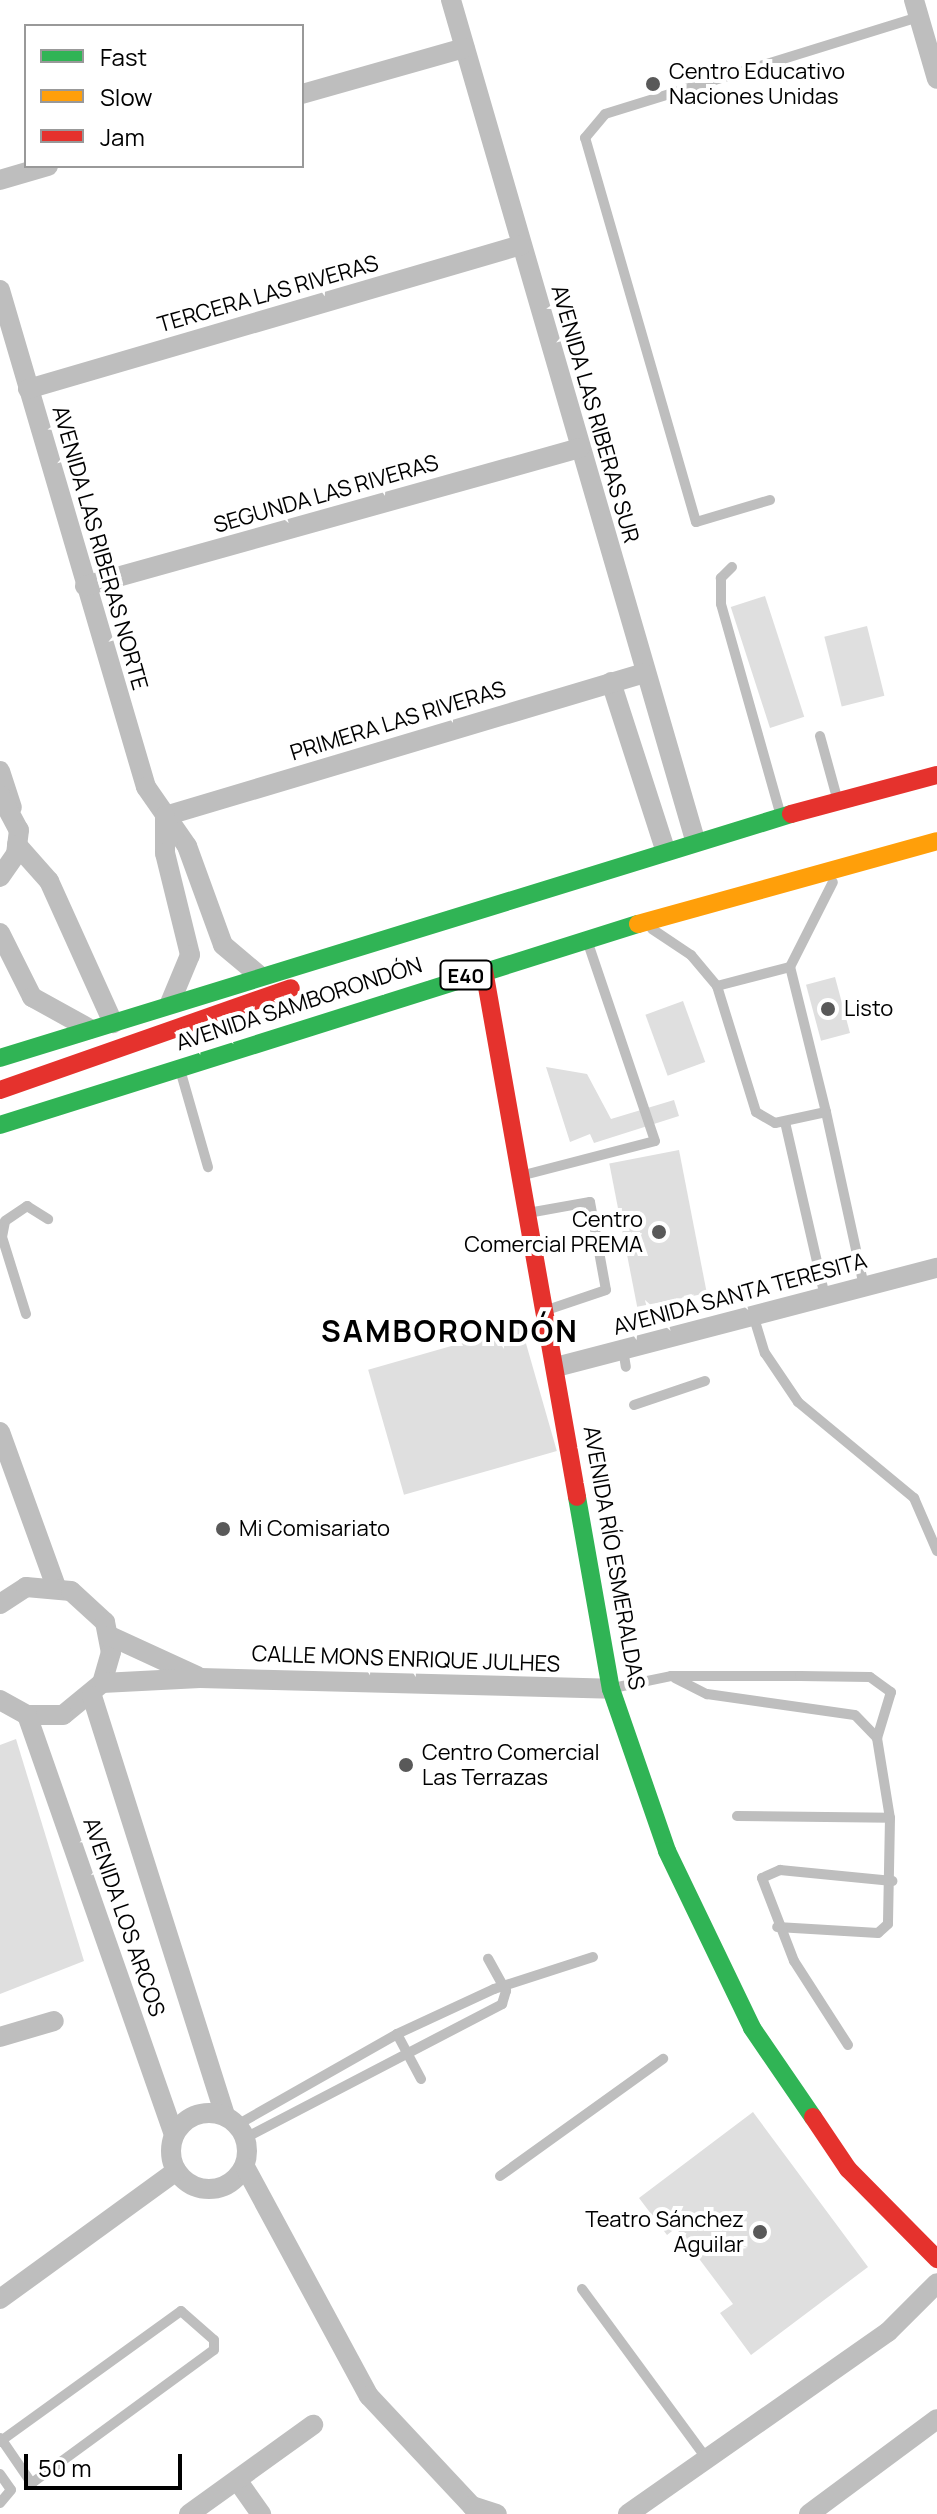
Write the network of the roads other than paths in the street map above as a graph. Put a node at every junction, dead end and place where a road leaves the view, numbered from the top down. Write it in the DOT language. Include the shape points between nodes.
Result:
graph roads {
  1 [pos="451,0"];
  2 [pos="917,9"];
  3 [pos="465,48"];
  4 [pos="937,79"];
  5 [pos="304,93"];
  6 [pos="41,168"];
  7 [pos="0,180"];
  8 [pos="521,245"];
  9 [pos="0,290"];
  10 [pos="28,389"];
  11 [pos="580,448"];
  12 [pos="770,500"];
  13 [pos="732,567"];
  14 [pos="85,586"];
  15 [pos="644,673"];
  16 [pos="611,682"];
  17 [pos="820,736"];
  18 [pos="0,771"];
  19 [pos="937,775"];
  20 [pos="837,800"];
  21 [pos="6,801"];
  22 [pos="781,815"];
  23 [pos="165,816"];
  24 [pos="937,822"];
  25 [pos="695,840"];
  26 [pos="937,841"];
  27 [pos="17,845"];
  28 [pos="665,849"];
  29 [pos="851,861"];
  30 [pos="0,877"];
  31 [pos="465,911"];
  32 [pos="640,921"];
  33 [pos="0,933"];
  34 [pos="586,938"];
  35 [pos="790,967"];
  36 [pos="484,970"];
  37 [pos="260,976"];
  38 [pos="717,986"];
  39 [pos="168,1005"];
  40 [pos="113,1023"];
  41 [pos="90,1029"];
  42 [pos="0,1058"];
  43 [pos="179,1067"];
  44 [pos="0,1090"];
  45 [pos="826,1112"];
  46 [pos="785,1122"];
  47 [pos="0,1125"];
  48 [pos="208,1167"];
  49 [pos="522,1175"];
  50 [pos="528,1213"];
  51 [pos="48,1219"];
  52 [pos="937,1268"];
  53 [pos="864,1287"];
  54 [pos="825,1296"];
  55 [pos="545,1310"];
  56 [pos="26,1314"];
  57 [pos="754,1318"];
  58 [pos="556,1367"];
  59 [pos="705,1381"];
  60 [pos="634,1405"];
  61 [pos="0,1432"];
  62 [pos="6,1470"];
  63 [pos="937,1551"];
  64 [pos="56,1587"];
  65 [pos="0,1601"];
  66 [pos="110,1636"];
  67 [pos="671,1676"];
  68 [pos="200,1678"];
  69 [pos="611,1689"];
  70 [pos="97,1690"];
  71 [pos="0,1700"];
  72 [pos="27,1715"];
  73 [pos="877,1738"];
  74 [pos="737,1816"];
  75 [pos="890,1818"];
  76 [pos="892,1881"];
  77 [pos="777,1927"];
  78 [pos="593,1957"];
  79 [pos="488,1959"];
  80 [pos="506,1991"];
  81 [pos="54,2021"];
  82 [pos="397,2034"];
  83 [pos="0,2037"];
  84 [pos="848,2045"];
  85 [pos="406,2053"];
  86 [pos="350,2059"];
  87 [pos="663,2059"];
  88 [pos="361,2077"];
  89 [pos="421,2079"];
  90 [pos="236,2126"];
  91 [pos="174,2135"];
  92 [pos="245,2167"];
  93 [pos="176,2171"];
  94 [pos="500,2176"];
  95 [pos="937,2259"];
  96 [pos="937,2283"];
  97 [pos="582,2289"];
  98 [pos="0,2299"];
  99 [pos="937,2419"];
  100 [pos="313,2425"];
  101 [pos="1,2440"];
  102 [pos="707,2459"];
  103 [pos="0,2474"];
  104 [pos="237,2480"];
  105 [pos="0,2503"];
  106 [pos="189,2514"];
  107 [pos="261,2514"];
  108 [pos="497,2514"];
  109 [pos="628,2514"];
  110 [pos="809,2514"];
  1 -- 3 [label="street, AVENIDA LAS RIBERAS SUR"];
  2 -- 4 [label="street"];
  2 -- 12 [label="lane" via="605,114 585,138 696,522"];
  3 -- 5 [label="street"];
  3 -- 8 [label="street, AVENIDA LAS RIBERAS SUR"];
  6 -- 7 [label="street"];
  8 -- 10 [label="street, TERCERA LAS RIVERAS"];
  8 -- 11 [label="street, AVENIDA LAS RIBERAS SUR"];
  9 -- 10 [label="street, AVENIDA LAS RIBERAS NORTE"];
  10 -- 14 [label="street, AVENIDA LAS RIBERAS NORTE"];
  11 -- 14 [label="street, SEGUNDA LAS RIVERAS"];
  11 -- 15 [label="street, AVENIDA LAS RIBERAS SUR"];
  13 -- 22 [label="lane" via="721,578 721,604"];
  14 -- 23 [label="street, AVENIDA LAS RIBERAS NORTE" via="146,787"];
  15 -- 16 [label="street, PRIMERA LAS RIVERAS"];
  15 -- 25 [label="street, AVENIDA LAS RIBERAS SUR"];
  16 -- 23 [label="street, PRIMERA LAS RIVERAS"];
  16 -- 28 [label="street"];
  17 -- 20 [label="lane"];
  18 -- 21 [label="street"];
  19 -- 20 [label="main road, AVENIDA SAMBORONDÓN"];
  20 -- 22 [label="main road, AVENIDA SAMBORONDÓN"];
  21 -- 27 [label="street"];
  22 -- 25 [label="main road, AVENIDA SAMBORONDÓN"];
  23 -- 37 [label="street, AVENIDA LAS RIBERAS NORTE" via="187,846 215,931"];
  23 -- 39 [label="street" via="165,853 190,955"];
  24 -- 29 [label="main road"];
  25 -- 28 [label="main road, AVENIDA SAMBORONDÓN"];
  26 -- 29 [label="main road, AVENIDA SAMBORONDÓN / E40"];
  27 -- 30 [label="street"];
  27 -- 40 [label="street" via="49,881"];
  28 -- 31 [label="main road, AVENIDA SAMBORONDÓN"];
  29 -- 32 [label="main road, AVENIDA SAMBORONDÓN / E40"];
  29 -- 35 [label="lane"];
  31 -- 37 [label="main road, AVENIDA SAMBORONDÓN"];
  31 -- 44 [label="main road" via="242,1010"];
  32 -- 34 [label="main road, AVENIDA SAMBORONDÓN / E40"];
  32 -- 38 [label="lane" via="691,955"];
  33 -- 41 [label="street" via="32,997"];
  34 -- 36 [label="main road, AVENIDA SAMBORONDÓN / E40"];
  34 -- 49 [label="lane" via="655,1141"];
  35 -- 38 [label="lane"];
  35 -- 45 [label="lane"];
  36 -- 43 [label="main road, AVENIDA SAMBORONDÓN / E40"];
  36 -- 49 [label="main road, AVENIDA RÍO ESMERALDAS"];
  37 -- 39 [label="main road, AVENIDA SAMBORONDÓN"];
  38 -- 46 [label="lane" via="756,1112"];
  39 -- 40 [label="main road, AVENIDA SAMBORONDÓN"];
  40 -- 41 [label="main road, AVENIDA SAMBORONDÓN"];
  41 -- 42 [label="main road, AVENIDA SAMBORONDÓN"];
  43 -- 47 [label="main road, AVENIDA SAMBORONDÓN / E40"];
  43 -- 48 [label="lane"];
  45 -- 46 [label="lane"];
  45 -- 53 [label="lane"];
  46 -- 54 [label="lane"];
  49 -- 50 [label="main road, AVENIDA RÍO ESMERALDAS"];
  50 -- 55 [label="main road, AVENIDA RÍO ESMERALDAS"];
  50 -- 55 [label="lane" via="586,1201 606,1290"];
  51 -- 56 [label="lane" via="27,1206 5,1221 2,1237"];
  52 -- 53 [label="street, AVENIDA SANTA TERESITA"];
  53 -- 54 [label="street, AVENIDA SANTA TERESITA"];
  54 -- 57 [label="street, AVENIDA SANTA TERESITA"];
  55 -- 58 [label="main road, AVENIDA RÍO ESMERALDAS"];
  57 -- 58 [label="street, AVENIDA SANTA TERESITA" via="624,1358"];
  57 -- 63 [label="lane" via="765,1353 798,1402 914,1498"];
  58 -- 69 [label="main road, AVENIDA RÍO ESMERALDAS"];
  59 -- 60 [label="lane"];
  61 -- 62 [label="street"];
  62 -- 64 [label="street"];
  64 -- 65 [label="street" via="26,1587"];
  64 -- 66 [label="street" via="84,1599"];
  66 -- 68 [label="street, CALLE MONS ENRIQUE JULHES"];
  66 -- 70 [label="street"];
  67 -- 69 [label="lane"];
  67 -- 73 [label="lane" via="707,1694 855,1715"];
  67 -- 73 [label="lane" via="870,1677 891,1692"];
  68 -- 69 [label="street, CALLE MONS ENRIQUE JULHES"];
  68 -- 70 [label="street, CALLE MONS ENRIQUE JULHES"];
  69 -- 95 [label="main road, AVENIDA RÍO ESMERALDAS" via="673,1866 752,2028 848,2169"];
  70 -- 72 [label="street" via="63,1715"];
  70 -- 90 [label="street, AVENIDA LOS ARCOS"];
  71 -- 72 [label="street"];
  72 -- 91 [label="street, AVENIDA LOS ARCOS"];
  73 -- 75 [label="lane"];
  74 -- 75 [label="lane"];
  75 -- 76 [label="lane"];
  76 -- 77 [label="lane" via="888,1924 878,1933"];
  76 -- 77 [label="lane" via="768,1873 762,1878"];
  77 -- 84 [label="lane"];
  78 -- 80 [label="lane"];
  79 -- 80 [label="lane"];
  80 -- 82 [label="lane" via="494,1989"];
  80 -- 85 [label="lane" via="502,2004"];
  81 -- 83 [label="street"];
  82 -- 85 [label="lane"];
  82 -- 86 [label="lane"];
  85 -- 88 [label="lane"];
  85 -- 89 [label="lane"];
  86 -- 88 [label="lane"];
  86 -- 90 [label="lane"];
  87 -- 94 [label="lane"];
  88 -- 90 [label="lane"];
  90 -- 91 [label="street" via="196,2115"];
  90 -- 92 [label="street"];
  91 -- 93 [label="street"];
  92 -- 93 [label="street" via="212,2190"];
  92 -- 108 [label="street" via="369,2396 472,2506"];
  93 -- 98 [label="street"];
  96 -- 102 [label="street" via="888,2332"];
  97 -- 102 [label="lane"];
  99 -- 110 [label="street"];
  100 -- 104 [label="street"];
  101 -- 101 [label="lane" via="32,2483 214,2350 214,2340 181,2311"];
  102 -- 109 [label="street"];
  103 -- 105 [label="lane" via="11,2490"];
  104 -- 106 [label="street"];
  104 -- 107 [label="street"];
}
